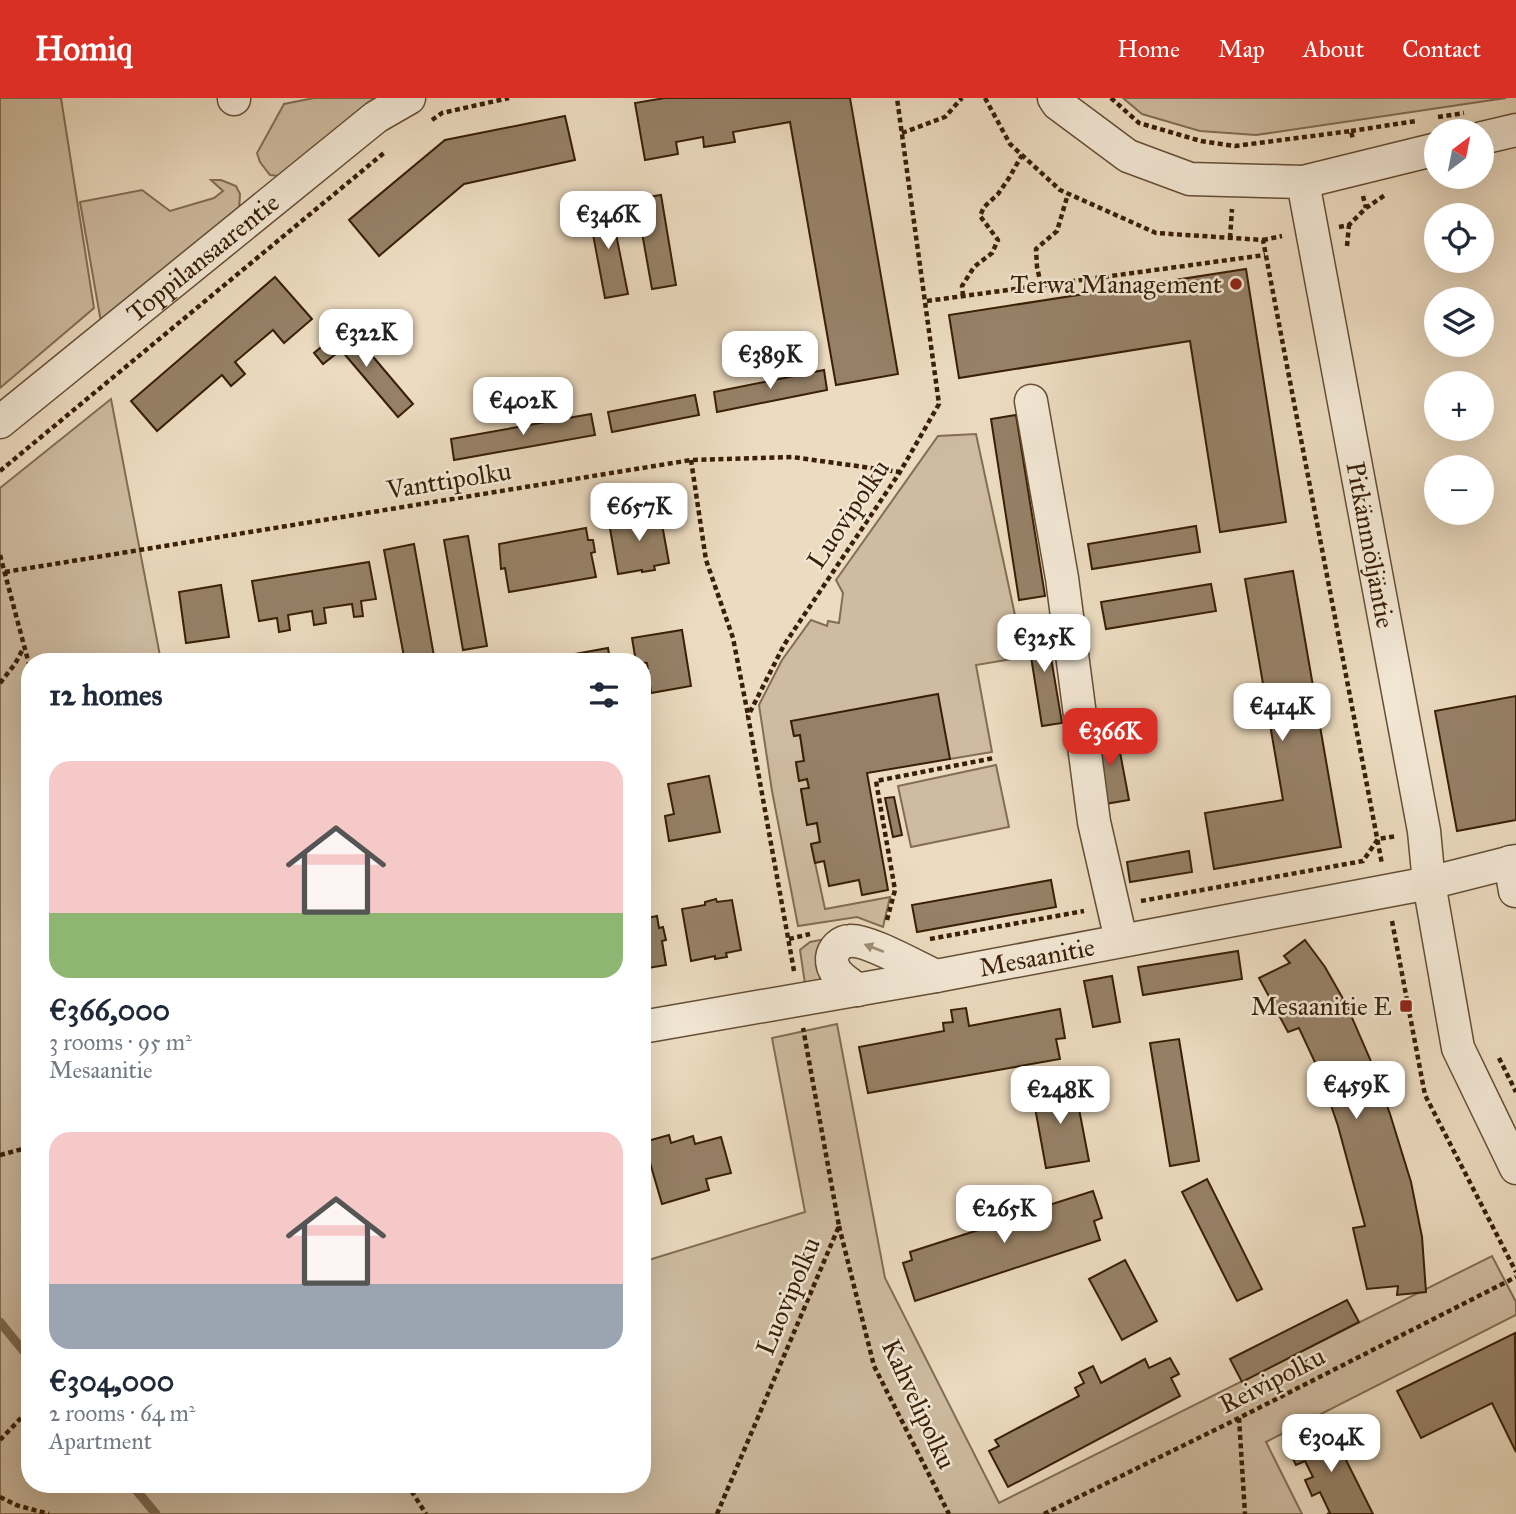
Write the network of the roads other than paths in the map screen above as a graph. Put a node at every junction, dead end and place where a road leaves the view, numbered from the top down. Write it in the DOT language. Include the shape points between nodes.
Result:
graph roads {
  1 [pos="409,98"];
  2 [pos="1054,98"];
  3 [pos="1516,130"];
  4 [pos="1494,135"];
  5 [pos="1424,152"];
  6 [pos="1303,181"];
  7 [pos="1031,401"];
  8 [pos="0,422"];
  9 [pos="1514,872"];
  10 [pos="1429,883"];
  11 [pos="1121,940"];
  12 [pos="936,976"];
  13 [pos="858,990"];
  14 [pos="651,1026"];
  15 [pos="1516,1168"];
  1 -- 8 [label="street, Toppilansaarentie" via="376,117"];
  2 -- 6 [label="street" via="1128,156 1190,179"];
  3 -- 4 [label="street"];
  5 -- 6 [label="street"];
  6 -- 10 [label="street, Pitkänmöljäntie" via="1424,831"];
  7 -- 11 [label="street" via="1062,578 1094,822"];
  9 -- 10 [label="street, Mesaanitie"];
  10 -- 11 [label="street, Mesaanitie"];
  10 -- 15 [label="street, Pitkänmöljäntie" via="1458,1048"];
  11 -- 12 [label="street, Mesaanitie"];
  12 -- 13 [label="street, Mesaanitie"];
  12 -- 13 [label="street, one-way" via="851,940 832,954 832,967"];
  13 -- 14 [label="street, Mesaanitie"];
}
